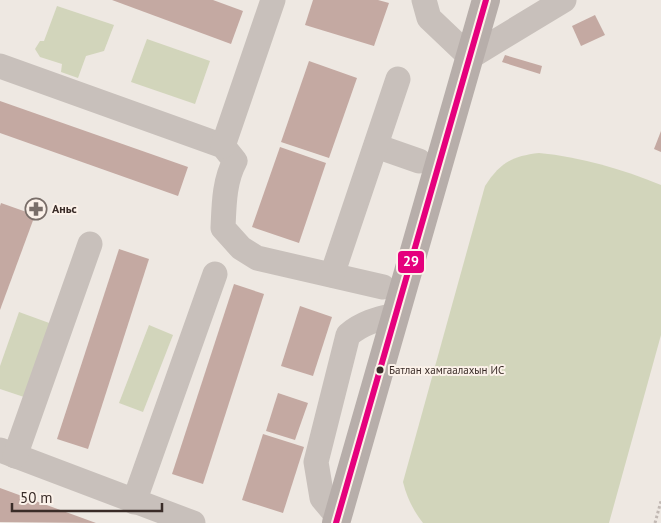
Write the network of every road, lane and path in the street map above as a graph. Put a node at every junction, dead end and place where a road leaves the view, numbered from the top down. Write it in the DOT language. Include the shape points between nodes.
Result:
graph roads {
  1 [pos="273,0"];
  2 [pos="424,0"];
  3 [pos="486,0"];
  4 [pos="564,0"];
  5 [pos="470,57"];
  6 [pos="0,66"];
  7 [pos="398,79"];
  8 [pos="223,146"];
  9 [pos="376,146"];
  10 [pos="419,160"];
  11 [pos="90,244"];
  12 [pos="215,274"];
  13 [pos="332,275"];
  14 [pos="383,287"];
  15 [pos="396,316"];
  16 [pos="8,453"];
  17 [pos="661,501"];
  18 [pos="134,502"];
  19 [pos="177,520"];
  20 [pos="337,520"];
  21 [pos="655,523"];
  1 -- 8 [label="street"];
  2 -- 5 [label="street" via="429,18"];
  3 -- 5 [label="main road"];
  4 -- 5 [label="street"];
  5 -- 15 [label="main road"];
  6 -- 8 [label="street"];
  7 -- 9 [label="street"];
  8 -- 13 [label="street" via="235,161 225,198 224,228 241,248 257,258"];
  9 -- 10 [label="street"];
  9 -- 13 [label="street"];
  11 -- 16 [label="street"];
  12 -- 18 [label="street"];
  13 -- 14 [label="street"];
  15 -- 20 [label="main road"];
  15 -- 20 [label="street" via="373,320 358,326 348,335 316,462 322,498"];
  16 -- 18 [label="street"];
  17 -- 21 [label="path"];
  18 -- 19 [label="street"];
}
